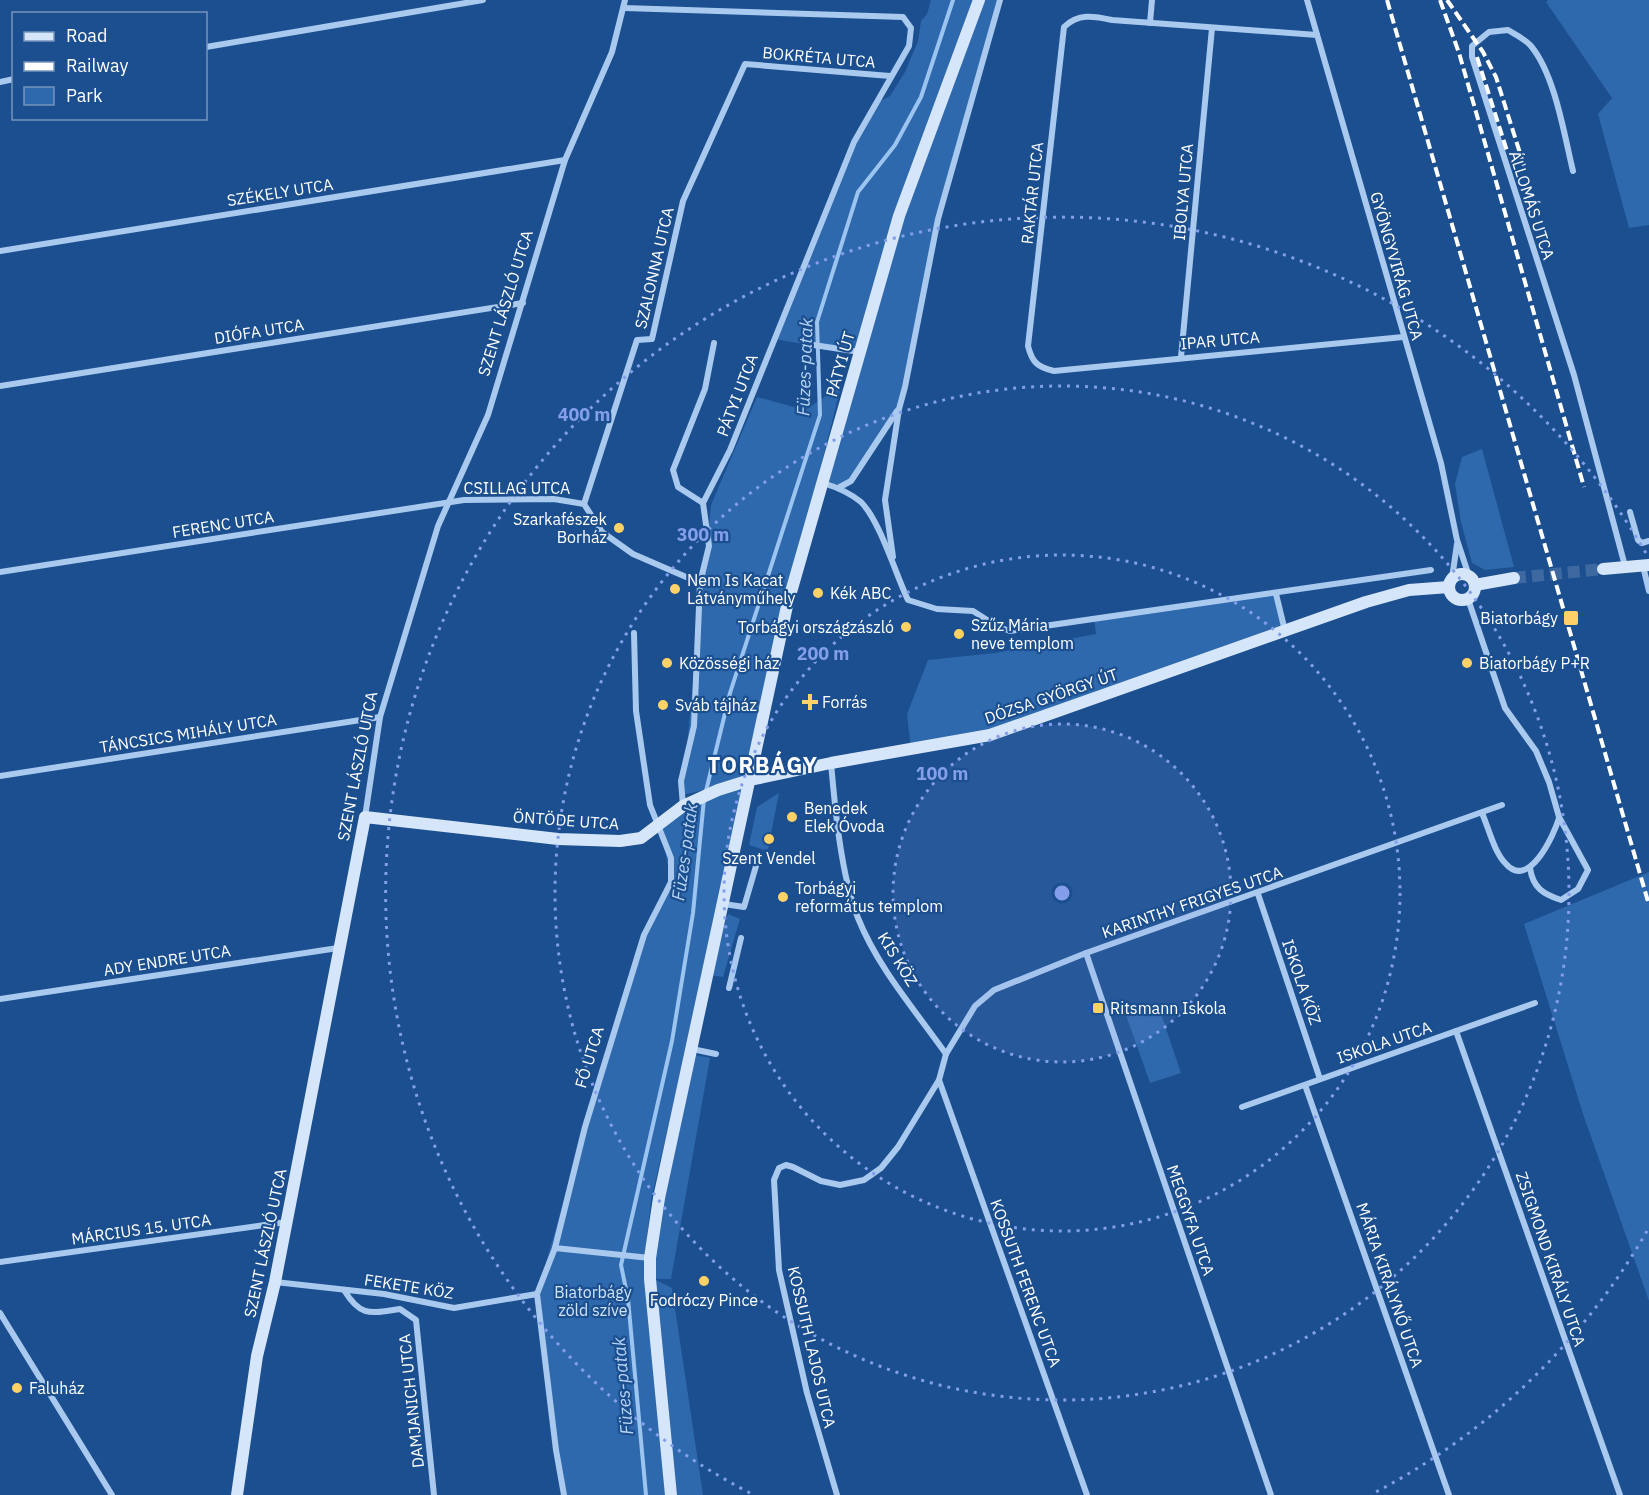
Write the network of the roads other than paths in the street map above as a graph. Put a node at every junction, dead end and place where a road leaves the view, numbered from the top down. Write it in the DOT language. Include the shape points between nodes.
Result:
graph roads {
  1 [pos="483,0"];
  2 [pos="625,0"];
  3 [pos="979,0"];
  4 [pos="1000,0"];
  5 [pos="1152,0"];
  6 [pos="1307,0"];
  7 [pos="624,8"];
  8 [pos="1150,23"];
  9 [pos="1212,28"];
  10 [pos="1317,36"];
  11 [pos="207,47"];
  12 [pos="745,64"];
  13 [pos="890,76"];
  14 [pos="565,160"];
  15 [pos="1573,171"];
  16 [pos="0,251"];
  17 [pos="522,303"];
  18 [pos="1403,337"];
  19 [pos="714,343"];
  20 [pos="807,344"];
  21 [pos="861,352"];
  22 [pos="1181,357"];
  23 [pos="1040,368"];
  24 [pos="0,386"];
  25 [pos="898,409"];
  26 [pos="823,483"];
  27 [pos="838,488"];
  28 [pos="450,502"];
  29 [pos="703,503"];
  30 [pos="584,504"];
  31 [pos="1630,512"];
  32 [pos="1457,540"];
  33 [pos="1649,541"];
  34 [pos="894,563"];
  35 [pos="1646,565"];
  36 [pos="1625,566"];
  37 [pos="1603,569"];
  38 [pos="1431,570"];
  39 [pos="0,572"];
  40 [pos="1400,575"];
  41 [pos="1514,578"];
  42 [pos="1472,580"];
  43 [pos="700,583"];
  44 [pos="1451,583"];
  45 [pos="1402,591"];
  46 [pos="1649,591"];
  47 [pos="1276,594"];
  48 [pos="1468,599"];
  49 [pos="1286,632"];
  50 [pos="634,633"];
  51 [pos="380,717"];
  52 [pos="831,763"];
  53 [pos="0,776"];
  54 [pos="750,780"];
  55 [pos="1502,805"];
  56 [pos="683,806"];
  57 [pos="1482,813"];
  58 [pos="364,817"];
  59 [pos="1559,817"];
  60 [pos="660,826"];
  61 [pos="756,866"];
  62 [pos="1530,868"];
  63 [pos="1258,894"];
  64 [pos="724,904"];
  65 [pos="741,938"];
  66 [pos="338,948"];
  67 [pos="1086,953"];
  68 [pos="729,988"];
  69 [pos="0,999"];
  70 [pos="1535,1003"];
  71 [pos="1456,1031"];
  72 [pos="692,1049"];
  73 [pos="716,1054"];
  74 [pos="946,1054"];
  75 [pos="1320,1079"];
  76 [pos="939,1080"];
  77 [pos="1305,1085"];
  78 [pos="1242,1107"];
  79 [pos="287,1222"];
  80 [pos="555,1248"];
  81 [pos="650,1258"];
  82 [pos="0,1262"];
  83 [pos="275,1282"];
  84 [pos="344,1290"];
  85 [pos="537,1294"];
  86 [pos="0,1313"];
  87 [pos="112,1495"];
  88 [pos="237,1495"];
  89 [pos="434,1495"];
  90 [pos="564,1495"];
  91 [pos="671,1495"];
  92 [pos="837,1495"];
  93 [pos="1087,1495"];
  94 [pos="1271,1495"];
  95 [pos="1449,1495"];
  96 [pos="1620,1495"];
  1 -- 11 [label="street"];
  2 -- 7 [label="street, SZENT LÁSZLÓ UTCA"];
  3 -- 21 [label="street, PÁTYI ÚT" via="899,216"];
  4 -- 25 [label="street" via="945,197"];
  5 -- 8 [label="street"];
  6 -- 10 [label="street, GYÖNGYVIRÁG UTCA"];
  7 -- 13 [label="street, PÁTYI UTCA" via="903,17 911,28 909,46"];
  7 -- 14 [label="street, SZENT LÁSZLÓ UTCA" via="612,52"];
  8 -- 9 [label="street"];
  8 -- 23 [label="street, RAKTÁR UTCA" via="1094,16 1071,20 1064,27 1028,346 1032,360"];
  9 -- 10 [label="street"];
  9 -- 22 [label="street, IBOLYA UTCA"];
  10 -- 18 [label="street, GYÖNGYVIRÁG UTCA"];
  12 -- 13 [label="street, BOKRÉTA UTCA"];
  12 -- 30 [label="street, SZALONNA UTCA" via="683,201 652,339 637,340"];
  13 -- 29 [label="street, PÁTYI UTCA" via="854,142 730,450"];
  14 -- 16 [label="street, SZÉKELY UTCA"];
  14 -- 17 [label="street, SZENT LÁSZLÓ UTCA"];
  15 -- 36 [label="street, ÁLLOMÁS UTCA" via="1552,89 1537,55 1530,45 1508,30 1489,32 1472,46 1472,57 1574,375"];
  17 -- 24 [label="street, DIÓFA UTCA"];
  17 -- 28 [label="street, SZENT LÁSZLÓ UTCA" via="488,415"];
  18 -- 22 [label="street, IPAR UTCA"];
  18 -- 32 [label="street, GYÖNGYVIRÁG UTCA" via="1441,463"];
  19 -- 29 [label="street" via="705,389 674,470 678,487"];
  20 -- 21 [label="street"];
  21 -- 26 [label="street, PÁTYI ÚT"];
  22 -- 23 [label="street, IPAR UTCA" via="1054,371"];
  25 -- 27 [label="street" via="851,481"];
  25 -- 34 [label="street" via="885,500"];
  26 -- 27 [label="street"];
  26 -- 54 [label="street, PÁTYI ÚT" via="787,606"];
  27 -- 34 [label="street" via="861,502"];
  28 -- 30 [label="street, CSILLAG UTCA" via="554,499"];
  28 -- 39 [label="street, FERENC UTCA"];
  28 -- 51 [label="street, SZENT LÁSZLÓ UTCA" via="438,526"];
  29 -- 43 [label="street" via="709,546"];
  30 -- 43 [label="street, CSILLAG UTCA" via="602,532 633,554"];
  31 -- 33 [label="street" via="1638,540"];
  32 -- 42 [label="street, GYÖNGYVIRÁG UTCA"];
  32 -- 44 [label="street, GYÖNGYVIRÁG UTCA"];
  34 -- 47 [label="street" via="908,600 937,609 973,611 1010,631"];
  35 -- 36 [label="street"];
  35 -- 46 [label="street"];
  36 -- 37 [label="street"];
  38 -- 40 [label="street"];
  40 -- 45 [label="street"];
  40 -- 47 [label="street"];
  41 -- 42 [label="street, DÓZSA GYÖRGY ÚT"];
  42 -- 44 [label="street, DÓZSA GYÖRGY ÚT" via="1459,574"];
  42 -- 48 [label="street" via="1473,595"];
  43 -- 56 [label="street" via="694,726 681,781"];
  44 -- 45 [label="street, DÓZSA GYÖRGY ÚT"];
  44 -- 48 [label="street" via="1455,598"];
  45 -- 49 [label="street, DÓZSA GYÖRGY ÚT"];
  47 -- 49 [label="street"];
  48 -- 59 [label="street" via="1505,708 1536,751"];
  49 -- 52 [label="street, DÓZSA GYÖRGY ÚT" via="990,735"];
  50 -- 60 [label="street, FŐ UTCA" via="636,711 650,805"];
  51 -- 53 [label="street, TÁNCSICS MIHÁLY UTCA"];
  51 -- 58 [label="street, SZENT LÁSZLÓ UTCA"];
  52 -- 54 [label="street, DÓZSA GYÖRGY ÚT"];
  52 -- 74 [label="street, KIS KÖZ" via="837,824 857,917 881,963"];
  54 -- 56 [label="street, ÖNTÖDE UTCA" via="717,789"];
  54 -- 64 [label="street"];
  55 -- 57 [label="street, KARINTHY FRIGYES UTCA"];
  56 -- 60 [label="street, ÖNTÖDE UTCA"];
  57 -- 62 [label="street" via="1507,866 1518,871"];
  57 -- 63 [label="street, KARINTHY FRIGYES UTCA"];
  58 -- 60 [label="street, ÖNTÖDE UTCA" via="620,841 641,838"];
  58 -- 66 [label="street, SZENT LÁSZLÓ UTCA"];
  59 -- 62 [label="street" via="1540,857"];
  59 -- 62 [label="street" via="1587,870 1583,883 1561,900 1541,892 1532,880"];
  60 -- 80 [label="street, FŐ UTCA" via="671,858 671,882 644,935 585,1127"];
  61 -- 64 [label="street" via="744,908"];
  63 -- 67 [label="street, KARINTHY FRIGYES UTCA"];
  63 -- 75 [label="street, ISKOLA KÖZ"];
  64 -- 72 [label="street"];
  65 -- 68 [label="street"];
  66 -- 69 [label="street, ADY ENDRE UTCA"];
  66 -- 79 [label="street, SZENT LÁSZLÓ UTCA"];
  67 -- 74 [label="street, KARINTHY FRIGYES UTCA" via="993,990 975,1006"];
  67 -- 94 [label="street, MEGGYFA UTCA"];
  70 -- 71 [label="street, ISKOLA UTCA"];
  71 -- 75 [label="street, ISKOLA UTCA"];
  71 -- 96 [label="street, ZSIGMOND KIRÁLY UTCA"];
  72 -- 73 [label="street"];
  72 -- 81 [label="street"];
  74 -- 76 [label="street, KARINTHY FRIGYES UTCA"];
  75 -- 77 [label="street, ISKOLA UTCA"];
  76 -- 92 [label="street, KOSSUTH LAJOS UTCA" via="898,1147 881,1168 864,1180 840,1185 786,1165 775,1174 778,1270 807,1393"];
  76 -- 93 [label="street, KOSSUTH FERENC UTCA"];
  77 -- 78 [label="street, ISKOLA UTCA"];
  77 -- 95 [label="street, MÁRIA KIRÁLYNŐ UTCA"];
  79 -- 82 [label="street, MÁRCIUS 15. UTCA"];
  79 -- 83 [label="street, SZENT LÁSZLÓ UTCA"];
  80 -- 81 [label="street"];
  80 -- 85 [label="street, FŐ UTCA"];
  81 -- 91 [label="street"];
  83 -- 84 [label="street, FEKETE KÖZ"];
  83 -- 88 [label="street, SZENT LÁSZLÓ UTCA" via="257,1356"];
  84 -- 85 [label="street, FEKETE KÖZ" via="454,1308"];
  84 -- 89 [label="street, DAMJANICH UTCA" via="353,1305 369,1313 400,1309 416,1320"];
  85 -- 90 [label="street, FŐ UTCA"];
  86 -- 87 [label="street"];
}
